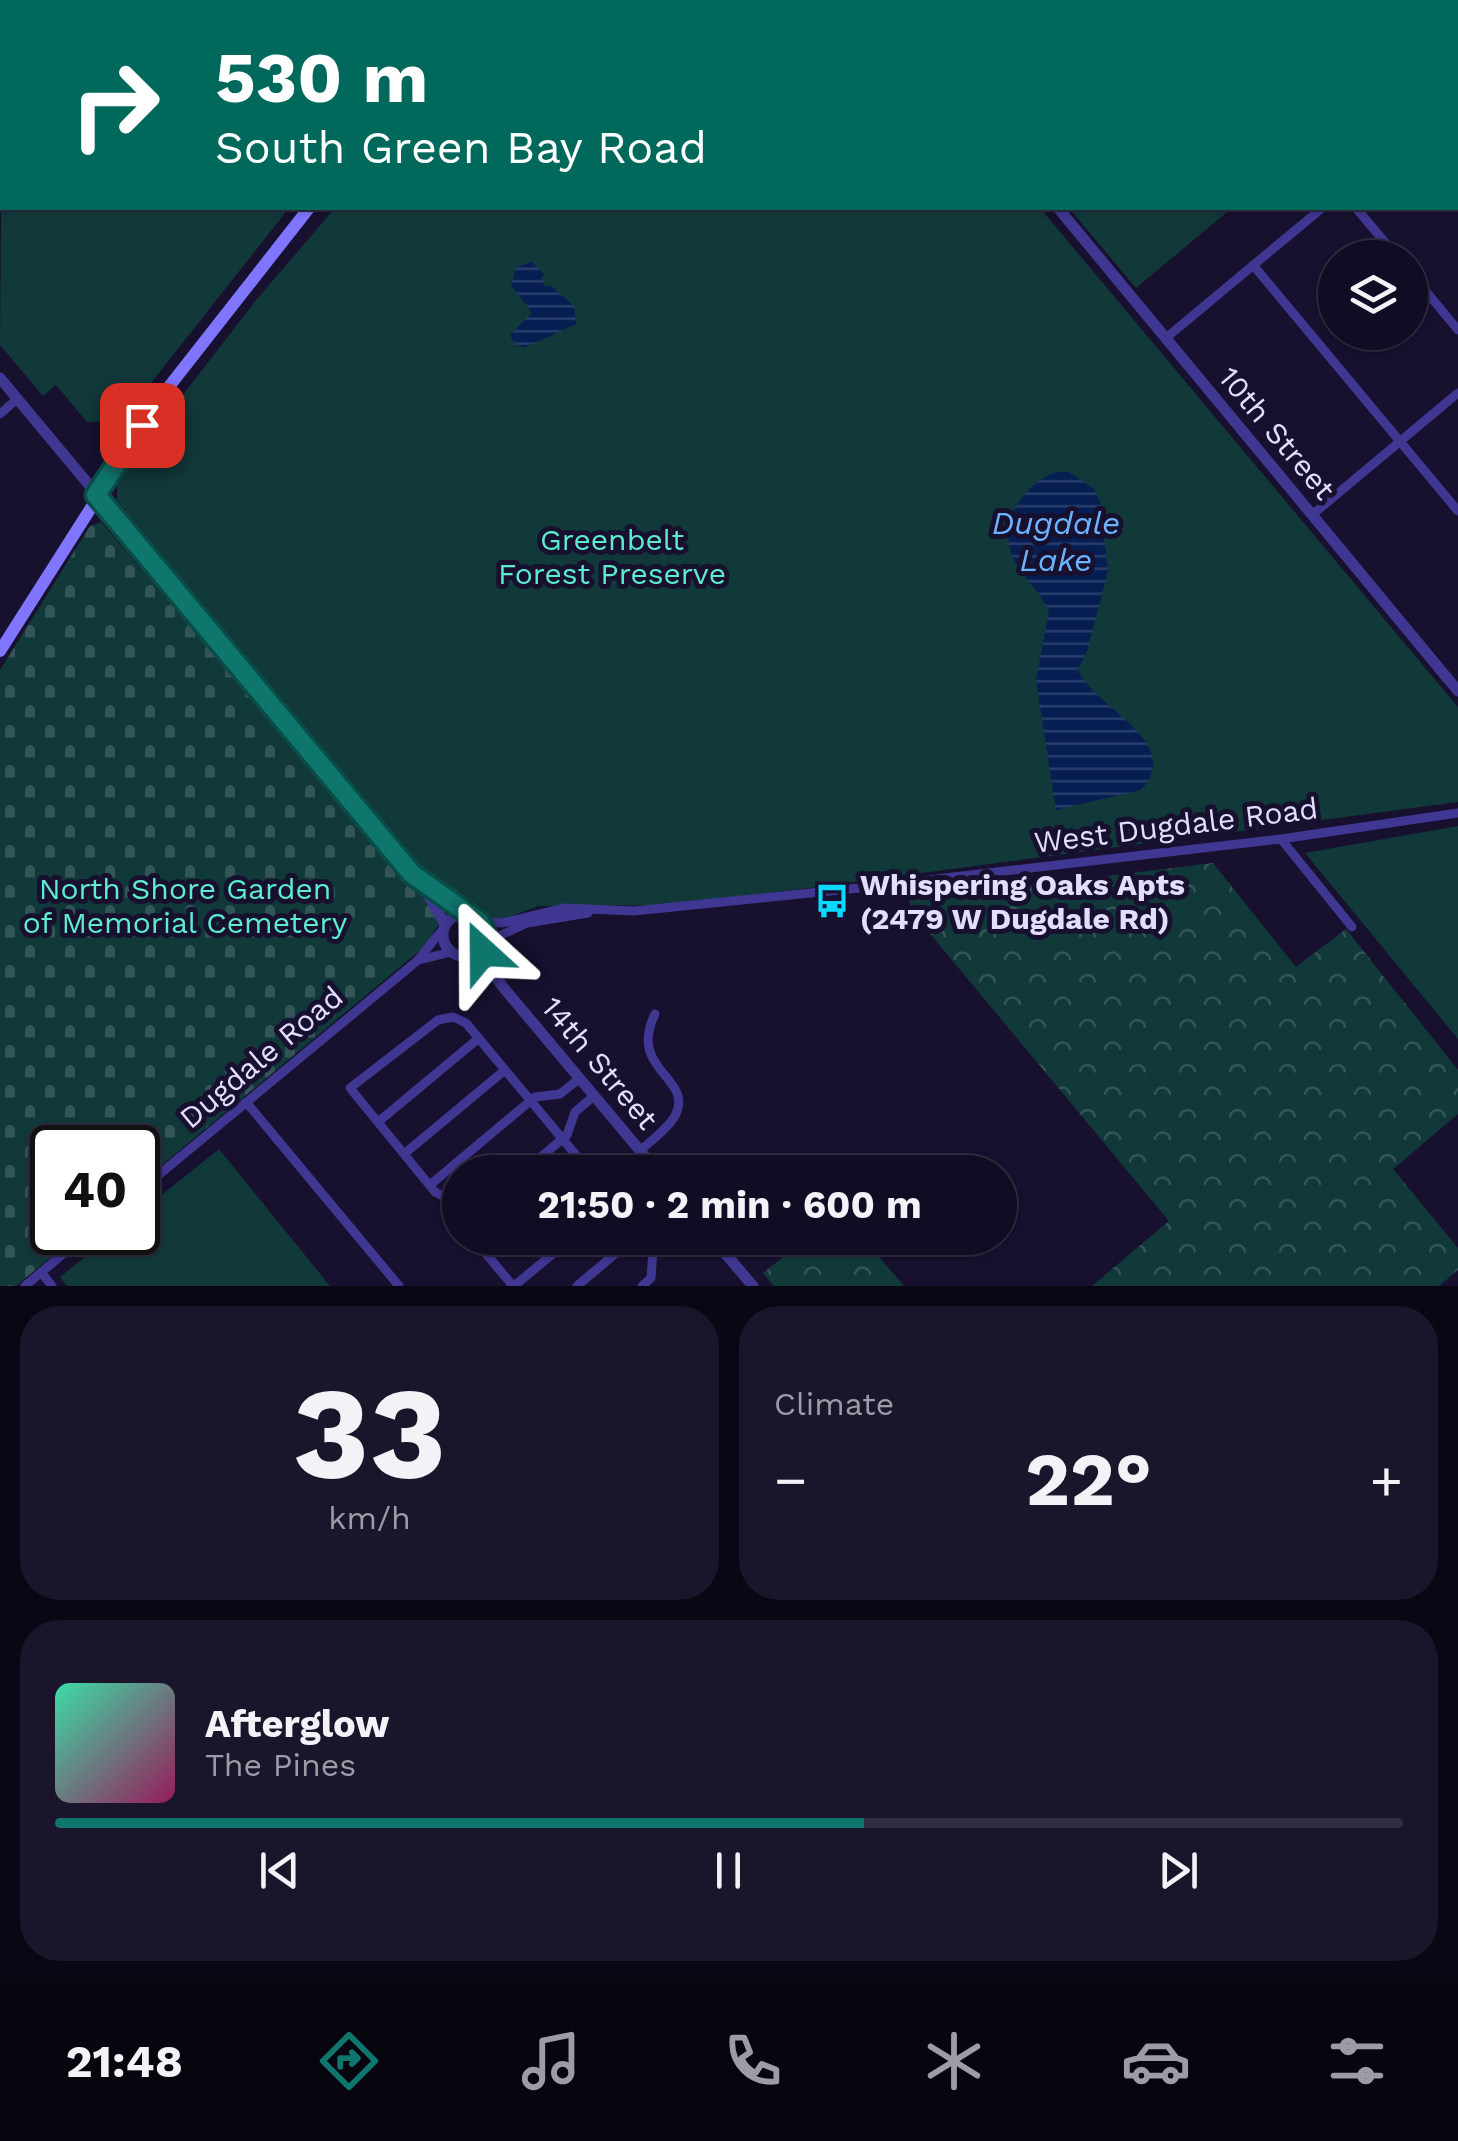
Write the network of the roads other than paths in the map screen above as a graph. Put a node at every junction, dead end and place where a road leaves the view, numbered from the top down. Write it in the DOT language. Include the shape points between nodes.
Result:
graph roads {
  1 [pos="307,210"];
  2 [pos="1060,210"];
  3 [pos="1320,210"];
  4 [pos="1358,210"];
  5 [pos="1383,240"];
  6 [pos="1253,265"];
  7 [pos="1428,294"];
  8 [pos="1458,330"];
  9 [pos="1166,338"];
  10 [pos="0,378"];
  11 [pos="1458,393"];
  12 [pos="18,399"];
  13 [pos="0,414"];
  14 [pos="1400,441"];
  15 [pos="96,495"];
  16 [pos="1458,511"];
  17 [pos="1312,514"];
  18 [pos="0,650"];
  19 [pos="1458,690"];
  20 [pos="1458,813"];
  21 [pos="1281,839"];
  22 [pos="424,886"];
  23 [pos="600,910"];
  24 [pos="466,913"];
  25 [pos="480,922"];
  26 [pos="444,926"];
  27 [pos="1352,927"];
  28 [pos="483,944"];
  29 [pos="458,954"];
  30 [pos="417,961"];
  31 [pos="503,987"];
  32 [pos="655,1014"];
  33 [pos="479,1038"];
  34 [pos="505,1070"];
  35 [pos="580,1078"];
  36 [pos="594,1096"];
  37 [pos="531,1101"];
  38 [pos="246,1102"];
  39 [pos="378,1122"];
  40 [pos="562,1140"];
  41 [pos="640,1151"];
  42 [pos="404,1154"];
  43 [pos="544,1155"];
  44 [pos="574,1155"];
  45 [pos="643,1155"];
  46 [pos="160,1174"];
  47 [pos="430,1185"];
  48 [pos="442,1194"];
  49 [pos="61,1255"];
  50 [pos="488,1255"];
  51 [pos="551,1255"];
  52 [pos="614,1255"];
  53 [pos="654,1255"];
  54 [pos="725,1255"];
  55 [pos="41,1272"];
  56 [pos="655,1282"];
  57 [pos="749,1285"];
  58 [pos="25,1286"];
  59 [pos="52,1286"];
  60 [pos="399,1286"];
  61 [pos="514,1286"];
  62 [pos="578,1286"];
  63 [pos="642,1286"];
  1 -- 15 [label="main road" via="198,346"];
  2 -- 9 [label="street, 10th Street"];
  3 -- 6 [label="street"];
  4 -- 5 [label="street"];
  6 -- 9 [label="street"];
  6 -- 14 [label="street"];
  7 -- 8 [label="street"];
  9 -- 17 [label="street, 10th Street"];
  10 -- 12 [label="street"];
  11 -- 14 [label="street"];
  12 -- 13 [label="street"];
  12 -- 15 [label="street"];
  14 -- 16 [label="street"];
  14 -- 17 [label="street"];
  15 -- 18 [label="main road"];
  15 -- 22 [label="street"];
  17 -- 19 [label="street, 10th Street"];
  20 -- 21 [label="street, West Dugdale Road"];
  21 -- 23 [label="street, West Dugdale Road"];
  21 -- 27 [label="street"];
  22 -- 24 [label="street"];
  22 -- 26 [label="street"];
  23 -- 25 [label="street" via="564,908"];
  23 -- 28 [label="street" via="527,924"];
  24 -- 25 [label="street"];
  24 -- 26 [label="street"];
  25 -- 28 [label="street"];
  26 -- 29 [label="street" via="444,942"];
  26 -- 30 [label="street"];
  28 -- 29 [label="street"];
  28 -- 31 [label="street, 14th Street" via="485,961"];
  29 -- 30 [label="street"];
  29 -- 31 [label="street, 14th Street"];
  30 -- 38 [label="street, Dugdale Road"];
  31 -- 35 [label="street, 14th Street"];
  32 -- 41 [label="street" via="646,1048 676,1092 678,1108"];
  33 -- 34 [label="street"];
  33 -- 39 [label="street"];
  33 -- 39 [label="street" via="460,1019 438,1020 350,1088"];
  34 -- 37 [label="street"];
  34 -- 42 [label="street"];
  35 -- 36 [label="street, 14th Street"];
  35 -- 37 [label="street" via="560,1094"];
  36 -- 40 [label="street" via="574,1112"];
  36 -- 41 [label="street, 14th Street"];
  37 -- 40 [label="street"];
  37 -- 47 [label="street"];
  38 -- 46 [label="street, Dugdale Road"];
  38 -- 60 [label="street"];
  39 -- 42 [label="street"];
  40 -- 43 [label="street"];
  40 -- 44 [label="street"];
  41 -- 45 [label="street, 14th Street"];
  42 -- 47 [label="street"];
  47 -- 48 [label="street"];
  49 -- 55 [label="street"];
  50 -- 61 [label="street"];
  51 -- 61 [label="street"];
  52 -- 62 [label="street"];
  53 -- 56 [label="street"];
  54 -- 57 [label="street"];
  55 -- 58 [label="street"];
  55 -- 59 [label="street"];
  56 -- 63 [label="street"];
}
